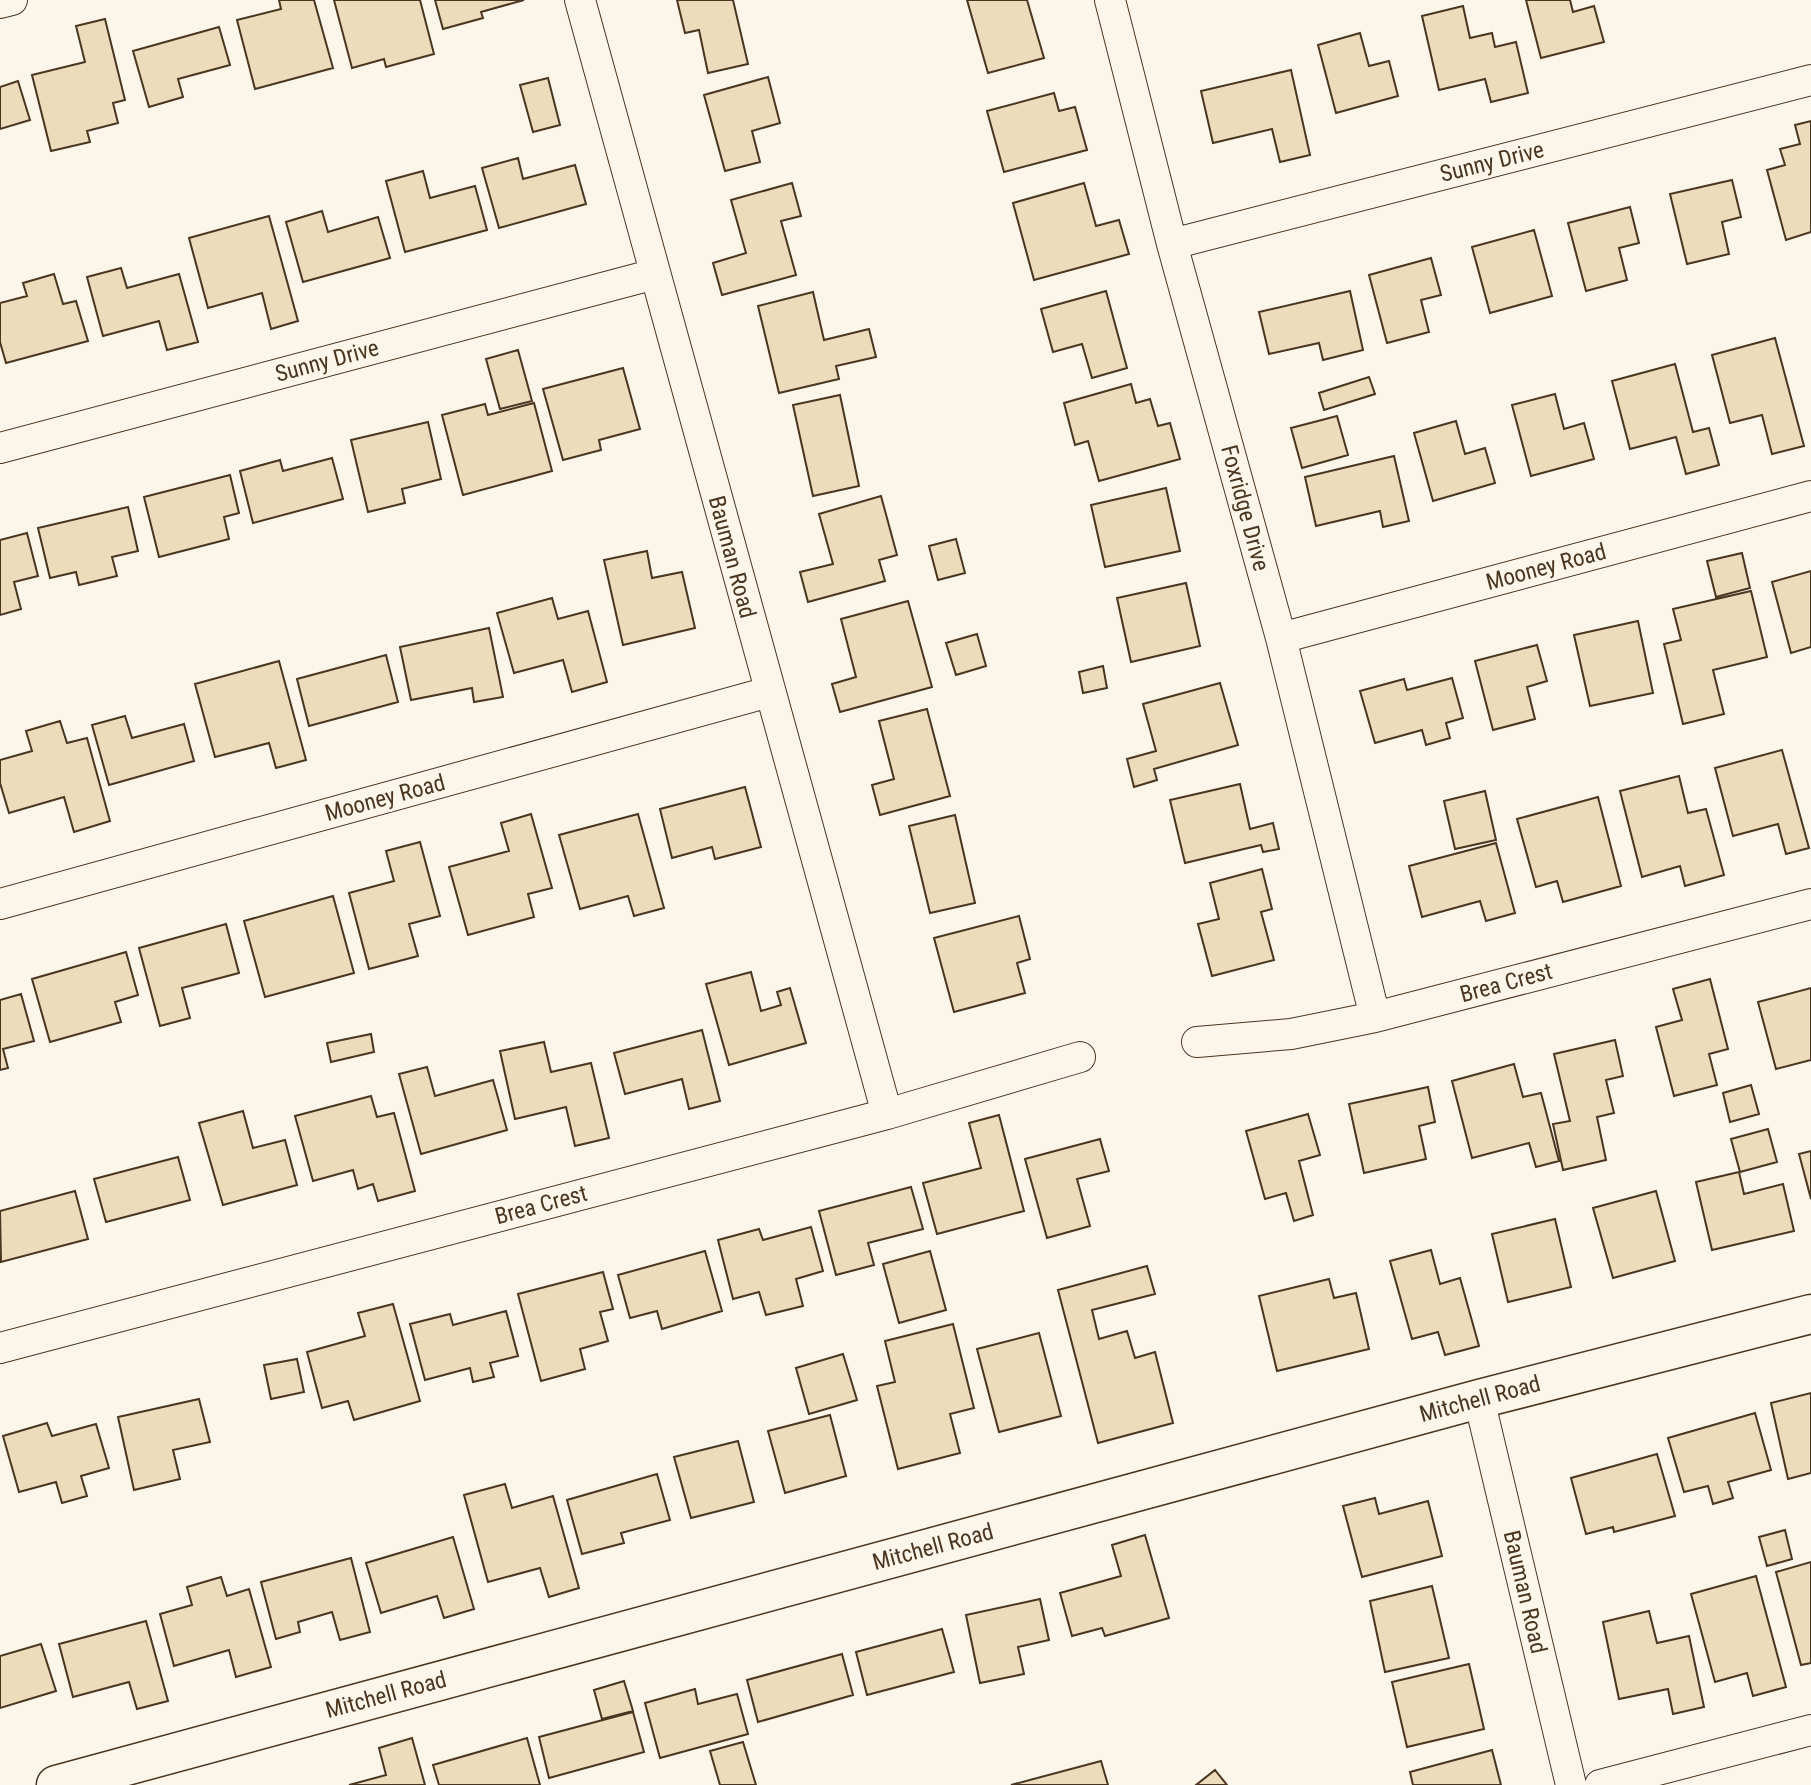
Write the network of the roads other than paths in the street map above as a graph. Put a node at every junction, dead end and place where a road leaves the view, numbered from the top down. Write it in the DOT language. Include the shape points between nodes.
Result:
graph roads {
  1 [pos="12,0"];
  2 [pos="580,0"];
  3 [pos="1110,0"];
  4 [pos="0,3"];
  5 [pos="1811,80"];
  6 [pos="1172,244"];
  7 [pos="654,274"];
  8 [pos="0,448"];
  9 [pos="1811,496"];
  10 [pos="1281,638"];
  11 [pos="769,692"];
  12 [pos="0,904"];
  13 [pos="1811,904"];
  14 [pos="1375,1017"];
  15 [pos="1197,1042"];
  16 [pos="1080,1057"];
  17 [pos="887,1114"];
  18 [pos="1811,1314"];
  19 [pos="0,1348"];
  20 [pos="1479,1399"];
  21 [pos="1811,1730"];
  22 [pos="56,1785"];
  23 [pos="1570,1785"];
  24 [pos="1600,1785"];
  1 -- 4 [label="street"];
  2 -- 7 [label="street, Bauman Road"];
  3 -- 6 [label="street, Foxridge Drive"];
  5 -- 6 [label="street, Sunny Drive"];
  6 -- 10 [label="street, Foxridge Drive"];
  7 -- 8 [label="street, Sunny Drive"];
  7 -- 11 [label="street, Bauman Road"];
  9 -- 10 [label="street, Mooney Road"];
  10 -- 14 [label="street, Foxridge Drive"];
  11 -- 12 [label="street, Mooney Road"];
  11 -- 17 [label="street, Bauman Road"];
  13 -- 14 [label="street, Brea Crest"];
  14 -- 15 [label="street, Brea Crest" via="1291,1034"];
  16 -- 17 [label="street, Brea Crest"];
  17 -- 19 [label="street, Brea Crest"];
  18 -- 20 [label="street, Mitchell Road"];
  20 -- 22 [label="street, Mitchell Road"];
  20 -- 23 [label="street, Bauman Road"];
  21 -- 24 [label="street"];
}
